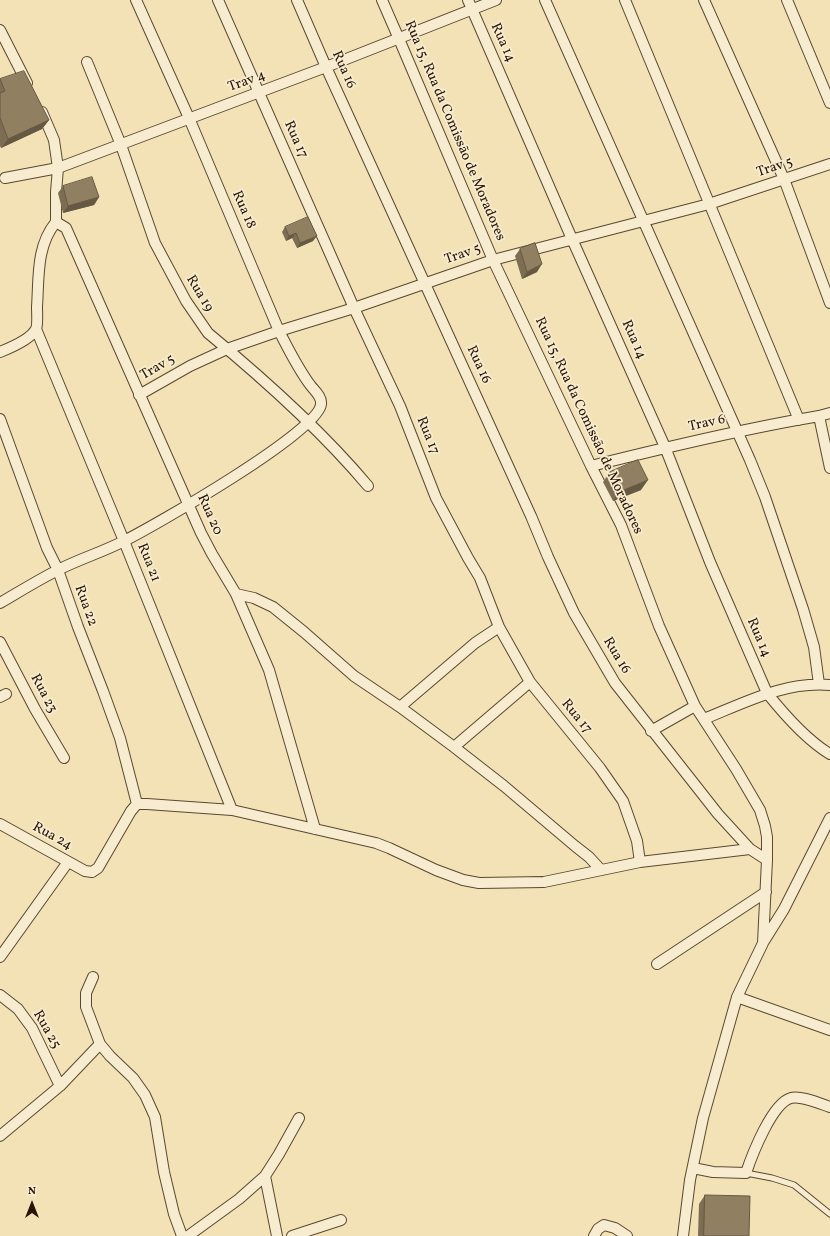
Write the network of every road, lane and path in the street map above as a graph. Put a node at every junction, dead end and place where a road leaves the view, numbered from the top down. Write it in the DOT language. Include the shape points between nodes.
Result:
graph roads {
  1 [pos="136,0"];
  2 [pos="218,0"];
  3 [pos="297,0"];
  4 [pos="382,0"];
  5 [pos="496,0"];
  6 [pos="544,0"];
  7 [pos="625,0"];
  8 [pos="704,0"];
  9 [pos="787,0"];
  10 [pos="470,4"];
  11 [pos="0,30"];
  12 [pos="399,39"];
  13 [pos="87,62"];
  14 [pos="326,67"];
  15 [pos="258,92"];
  16 [pos="32,93"];
  17 [pos="830,103"];
  18 [pos="38,104"];
  19 [pos="189,118"];
  20 [pos="121,145"];
  21 [pos="830,164"];
  22 [pos="58,168"];
  23 [pos="5,178"];
  24 [pos="784,179"];
  25 [pos="709,204"];
  26 [pos="644,221"];
  27 [pos="56,222"];
  28 [pos="572,239"];
  29 [pos="493,260"];
  30 [pos="425,283"];
  31 [pos="830,303"];
  32 [pos="354,308"];
  33 [pos="36,328"];
  34 [pos="279,331"];
  35 [pos="227,349"];
  36 [pos="0,352"];
  37 [pos="139,395"];
  38 [pos="830,413"];
  39 [pos="818,416"];
  40 [pos="0,419"];
  41 [pos="799,420"];
  42 [pos="308,423"];
  43 [pos="736,432"];
  44 [pos="665,447"];
  45 [pos="591,466"];
  46 [pos="830,468"];
  47 [pos="368,486"];
  48 [pos="189,505"];
  49 [pos="124,541"];
  50 [pos="58,570"];
  51 [pos="236,594"];
  52 [pos="0,603"];
  53 [pos="499,627"];
  54 [pos="0,642"];
  55 [pos="530,682"];
  56 [pos="819,684"];
  57 [pos="830,685"];
  58 [pos="767,693"];
  59 [pos="696,706"];
  60 [pos="400,707"];
  61 [pos="704,719"];
  62 [pos="651,731"];
  63 [pos="454,747"];
  64 [pos="830,754"];
  65 [pos="64,758"];
  66 [pos="137,804"];
  67 [pos="232,810"];
  68 [pos="830,818"];
  69 [pos="0,824"];
  70 [pos="315,829"];
  71 [pos="750,848"];
  72 [pos="768,860"];
  73 [pos="68,862"];
  74 [pos="640,862"];
  75 [pos="601,870"];
  76 [pos="766,892"];
  77 [pos="763,943"];
  78 [pos="0,957"];
  79 [pos="657,964"];
  80 [pos="93,978"];
  81 [pos="0,995"];
  82 [pos="737,997"];
  83 [pos="830,1030"];
  84 [pos="100,1044"];
  85 [pos="60,1086"];
  86 [pos="830,1107"];
  87 [pos="298,1118"];
  88 [pos="0,1136"];
  89 [pos="693,1168"];
  90 [pos="746,1173"];
  91 [pos="265,1176"];
  92 [pos="830,1214"];
  93 [pos="342,1220"];
  94 [pos="182,1236"];
  95 [pos="188,1236"];
  96 [pos="277,1236"];
  97 [pos="292,1236"];
  98 [pos="594,1236"];
  99 [pos="627,1236"];
  100 [pos="683,1236"];
  1 -- 19 [label="street, Rua 18"];
  2 -- 15 [label="street, Rua 17"];
  3 -- 14 [label="street, Rua 16"];
  4 -- 12 [label="street, Rua 15, Rua da Comissão de Moradores"];
  5 -- 10 [label="street, Trav 4"];
  6 -- 26 [label="street"];
  7 -- 25 [label="street"];
  8 -- 24 [label="street"];
  9 -- 17 [label="street"];
  10 -- 12 [label="street, Trav 4"];
  10 -- 28 [label="street, Rua 14"];
  11 -- 16 [label="street"];
  12 -- 14 [label="street, Trav 4"];
  12 -- 29 [label="street, Rua 15, Rua da Comissão de Moradores"];
  13 -- 20 [label="street, Rua 19"];
  14 -- 15 [label="street, Trav 4"];
  14 -- 30 [label="street, Rua 16"];
  15 -- 19 [label="street, Trav 4"];
  15 -- 32 [label="street, Rua 17"];
  18 -- 22 [label="street" via="54,140"];
  19 -- 20 [label="street, Trav 4"];
  19 -- 34 [label="street, Rua 18"];
  20 -- 22 [label="street, Trav 4"];
  20 -- 35 [label="street, Rua 19" via="155,243 199,322"];
  21 -- 24 [label="street, Trav 5"];
  22 -- 23 [label="street, Trav 4"];
  22 -- 27 [label="street"];
  24 -- 25 [label="street, Trav 5"];
  24 -- 31 [label="street"];
  25 -- 26 [label="street, Trav 5"];
  25 -- 41 [label="street"];
  26 -- 28 [label="street, Trav 5"];
  26 -- 43 [label="street"];
  27 -- 33 [label="street" via="44,242 40,260"];
  27 -- 37 [label="street, Rua 20" via="66,228"];
  28 -- 29 [label="street, Trav 5"];
  28 -- 44 [label="street, Rua 14"];
  29 -- 30 [label="street, Trav 5"];
  29 -- 45 [label="street, Rua 15, Rua da Comissão de Moradores"];
  30 -- 32 [label="street, Trav 5"];
  30 -- 62 [label="street, Rua 16" via="574,613 615,683"];
  32 -- 34 [label="street, Trav 5"];
  32 -- 53 [label="street, Rua 17" via="400,406 436,498 480,578"];
  33 -- 36 [label="street" via="27,339"];
  33 -- 49 [label="street, Rua 21"];
  34 -- 35 [label="street, Trav 5"];
  34 -- 42 [label="street, Rua 18" via="295,362 321,400 320,408"];
  35 -- 37 [label="street, Trav 5" via="190,366"];
  35 -- 42 [label="street, Rua 19"];
  37 -- 48 [label="street, Rua 20"];
  38 -- 39 [label="street, Trav 6"];
  39 -- 41 [label="street, Trav 6"];
  39 -- 46 [label="street"];
  40 -- 50 [label="street, Rua 22" via="47,548"];
  41 -- 43 [label="street, Trav 6"];
  42 -- 47 [label="street, Rua 19"];
  42 -- 48 [label="street, Rua 18" via="263,458"];
  43 -- 44 [label="street, Trav 6"];
  43 -- 56 [label="street" via="750,460 789,565 814,647"];
  44 -- 45 [label="street, Trav 6"];
  44 -- 58 [label="street, Rua 14" via="710,562"];
  45 -- 59 [label="street, Rua 15, Rua da Comissão de Moradores" via="621,525 659,626"];
  48 -- 49 [label="street, Rua 18"];
  48 -- 51 [label="street, Rua 20" via="212,554"];
  49 -- 50 [label="street, Rua 18"];
  49 -- 67 [label="street, Rua 21"];
  50 -- 52 [label="street, Rua 18"];
  50 -- 66 [label="street, Rua 22" via="120,738"];
  51 -- 60 [label="street" via="254,598 273,607 354,676"];
  51 -- 70 [label="street, Rua 20" via="270,670"];
  53 -- 55 [label="street, Rua 17"];
  53 -- 60 [label="street" via="475,643"];
  54 -- 65 [label="street, Rua 23"];
  55 -- 63 [label="street"];
  55 -- 74 [label="street, Rua 17" via="624,801 637,841"];
  56 -- 57 [label="street"];
  56 -- 58 [label="street"];
  58 -- 61 [label="street"];
  58 -- 64 [label="street, Rua 14" via="801,731"];
  59 -- 61 [label="street, Rua 15, Rua da Comissão de Moradores"];
  59 -- 62 [label="street"];
  60 -- 63 [label="street"];
  61 -- 72 [label="street, Rua 15, Rua da Comissão de Moradores" via="760,810 768,837"];
  62 -- 71 [label="street, Rua 16" via="718,814"];
  63 -- 75 [label="street" via="589,857"];
  66 -- 67 [label="street"];
  66 -- 73 [label="street, Rua 24" via="98,868 92,872 85,871"];
  67 -- 70 [label="street"];
  68 -- 77 [label="street" via="784,909"];
  69 -- 73 [label="street, Rua 24"];
  70 -- 75 [label="street" via="376,843 436,870 462,880 479,883 544,882"];
  71 -- 72 [label="street, Rua 16"];
  71 -- 74 [label="street"];
  72 -- 76 [label="street, Rua 15, Rua da Comissão de Moradores"];
  73 -- 78 [label="street"];
  74 -- 75 [label="street"];
  76 -- 77 [label="street, Rua 15, Rua da Comissão de Moradores"];
  76 -- 79 [label="street"];
  77 -- 82 [label="street"];
  80 -- 84 [label="street" via="86,993 86,1007"];
  81 -- 85 [label="street, Rua 25" via="18,1009 32,1028"];
  82 -- 83 [label="street"];
  82 -- 89 [label="street" via="703,1118"];
  84 -- 85 [label="street"];
  84 -- 94 [label="street" via="133,1078 145,1095 155,1117 164,1172"];
  85 -- 88 [label="street"];
  86 -- 90 [label="street" via="792,1097 782,1103 752,1154"];
  87 -- 91 [label="street"];
  89 -- 90 [label="street" via="713,1172"];
  89 -- 100 [label="street"];
  90 -- 92 [label="lane" via="794,1185"];
  91 -- 95 [label="street" via="239,1199"];
  91 -- 96 [label="street"];
  93 -- 97 [label="street"];
  98 -- 99 [label="street" via="604,1225 615,1228"];
}
